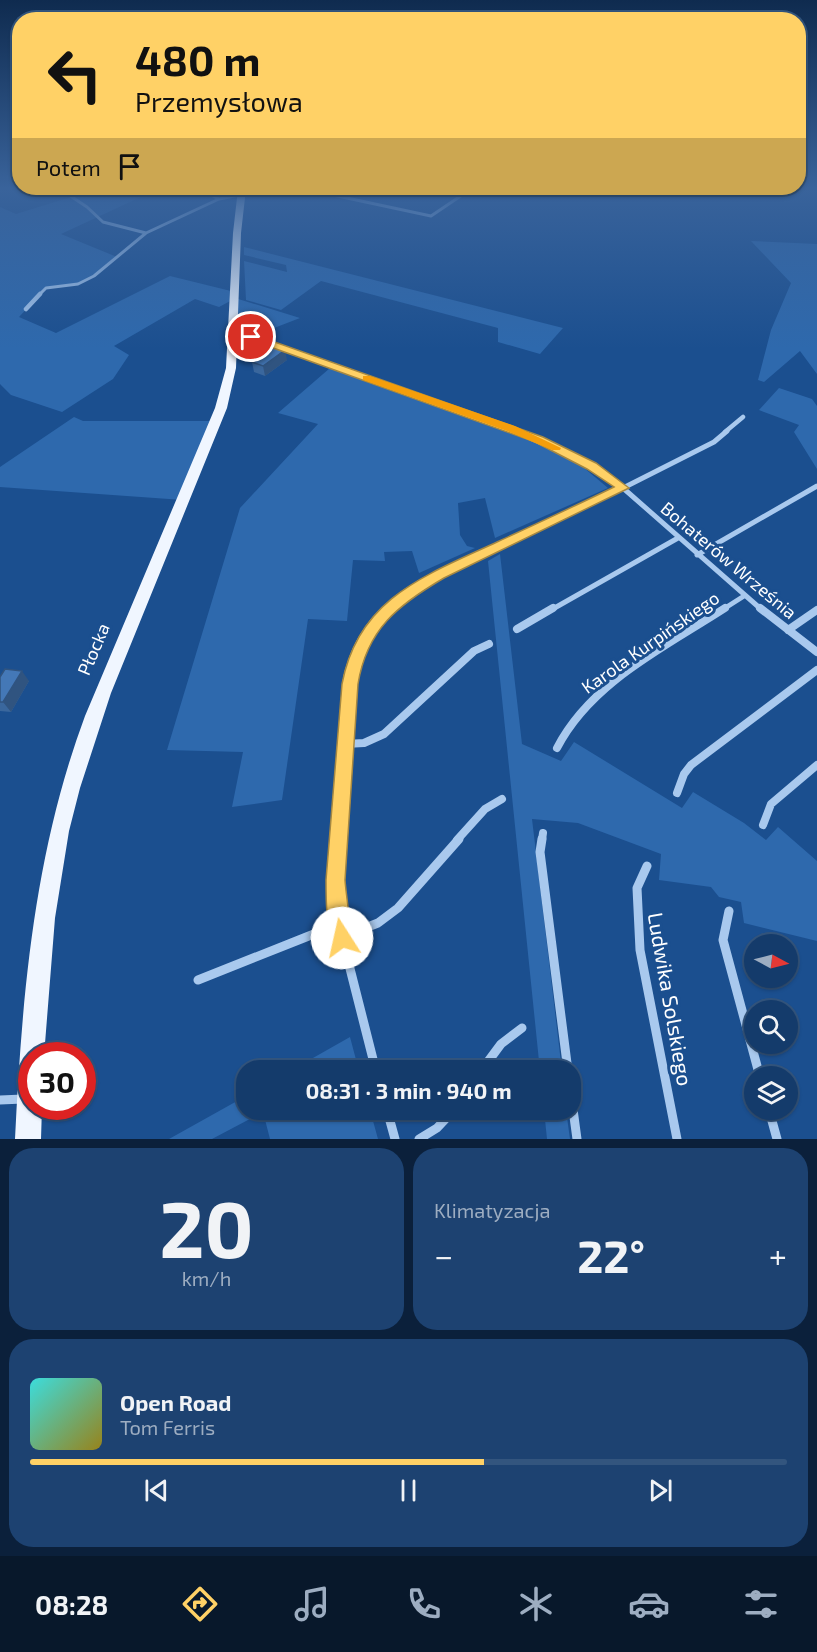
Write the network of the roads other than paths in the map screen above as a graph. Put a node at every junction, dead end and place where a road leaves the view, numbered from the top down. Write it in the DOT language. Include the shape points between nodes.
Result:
graph roads {
  1 [pos="135,242"];
  2 [pos="237,242"];
  3 [pos="26,309"];
  4 [pos="234,336"];
  5 [pos="743,417"];
  6 [pos="817,486"];
  7 [pos="623,488"];
  8 [pos="678,538"];
  9 [pos="697,555"];
  10 [pos="744,596"];
  11 [pos="817,610"];
  12 [pos="517,629"];
  13 [pos="788,630"];
  14 [pos="489,644"];
  15 [pos="817,652"];
  16 [pos="817,670"];
  17 [pos="345,744"];
  18 [pos="557,748"];
  19 [pos="817,765"];
  20 [pos="677,793"];
  21 [pos="502,799"];
  22 [pos="763,825"];
  23 [pos="543,833"];
  24 [pos="647,866"];
  25 [pos="729,910"];
  26 [pos="339,924"];
  27 [pos="342,938"];
  28 [pos="198,980"];
  29 [pos="522,1028"];
  30 [pos="32,1042"];
  31 [pos="373,1060"];
  32 [pos="490,1060"];
  33 [pos="567,1060"];
  34 [pos="757,1066"];
  35 [pos="18,1099"];
  36 [pos="0,1100"];
  37 [pos="29,1120"];
  38 [pos="389,1120"];
  39 [pos="444,1120"];
  40 [pos="574,1120"];
  41 [pos="772,1120"];
  42 [pos="28,1139"];
  43 [pos="394,1139"];
  44 [pos="419,1139"];
  45 [pos="577,1139"];
  46 [pos="677,1139"];
  47 [pos="777,1139"];
  1 -- 3 [label="street" via="94,276 78,284 46,288"];
  2 -- 4 [label="main road, Płocka"];
  4 -- 7 [label="street, Bohaterów Września" via="251,337 511,429 604,474"];
  4 -- 30 [label="main road, Płocka" via="221,408 106,683 70,788 52,869"];
  5 -- 7 [label="street" via="714,442"];
  6 -- 9 [label="street"];
  7 -- 8 [label="street, Bohaterów Września"];
  7 -- 17 [label="street" via="439,574 391,607 372,627 354,663"];
  8 -- 9 [label="street, Bohaterów Września"];
  8 -- 12 [label="street"];
  9 -- 10 [label="street, Bohaterów Września"];
  10 -- 13 [label="street, Bohaterów Września"];
  10 -- 18 [label="street, Karola Kurpińskiego" via="609,684 585,704 565,729"];
  11 -- 13 [label="street"];
  13 -- 15 [label="street, Bohaterów Września"];
  14 -- 17 [label="street" via="474,651 384,734 364,743"];
  16 -- 20 [label="street" via="691,765"];
  17 -- 26 [label="street" via="336,880"];
  19 -- 22 [label="street" via="771,804"];
  21 -- 27 [label="street" via="485,809 398,908 378,923"];
  23 -- 33 [label="street" via="540,852"];
  24 -- 46 [label="street, Ludwika Solskiego" via="637,888 638,929"];
  25 -- 34 [label="street" via="723,940"];
  26 -- 27 [label="street"];
  26 -- 28 [label="street"];
  27 -- 31 [label="street"];
  29 -- 32 [label="street" via="501,1044"];
  35 -- 36 [label="street"];
  37 -- 42 [label="main road, Płocka"];
  38 -- 43 [label="street"];
  39 -- 44 [label="street"];
  40 -- 45 [label="street"];
  41 -- 47 [label="street"];
}
